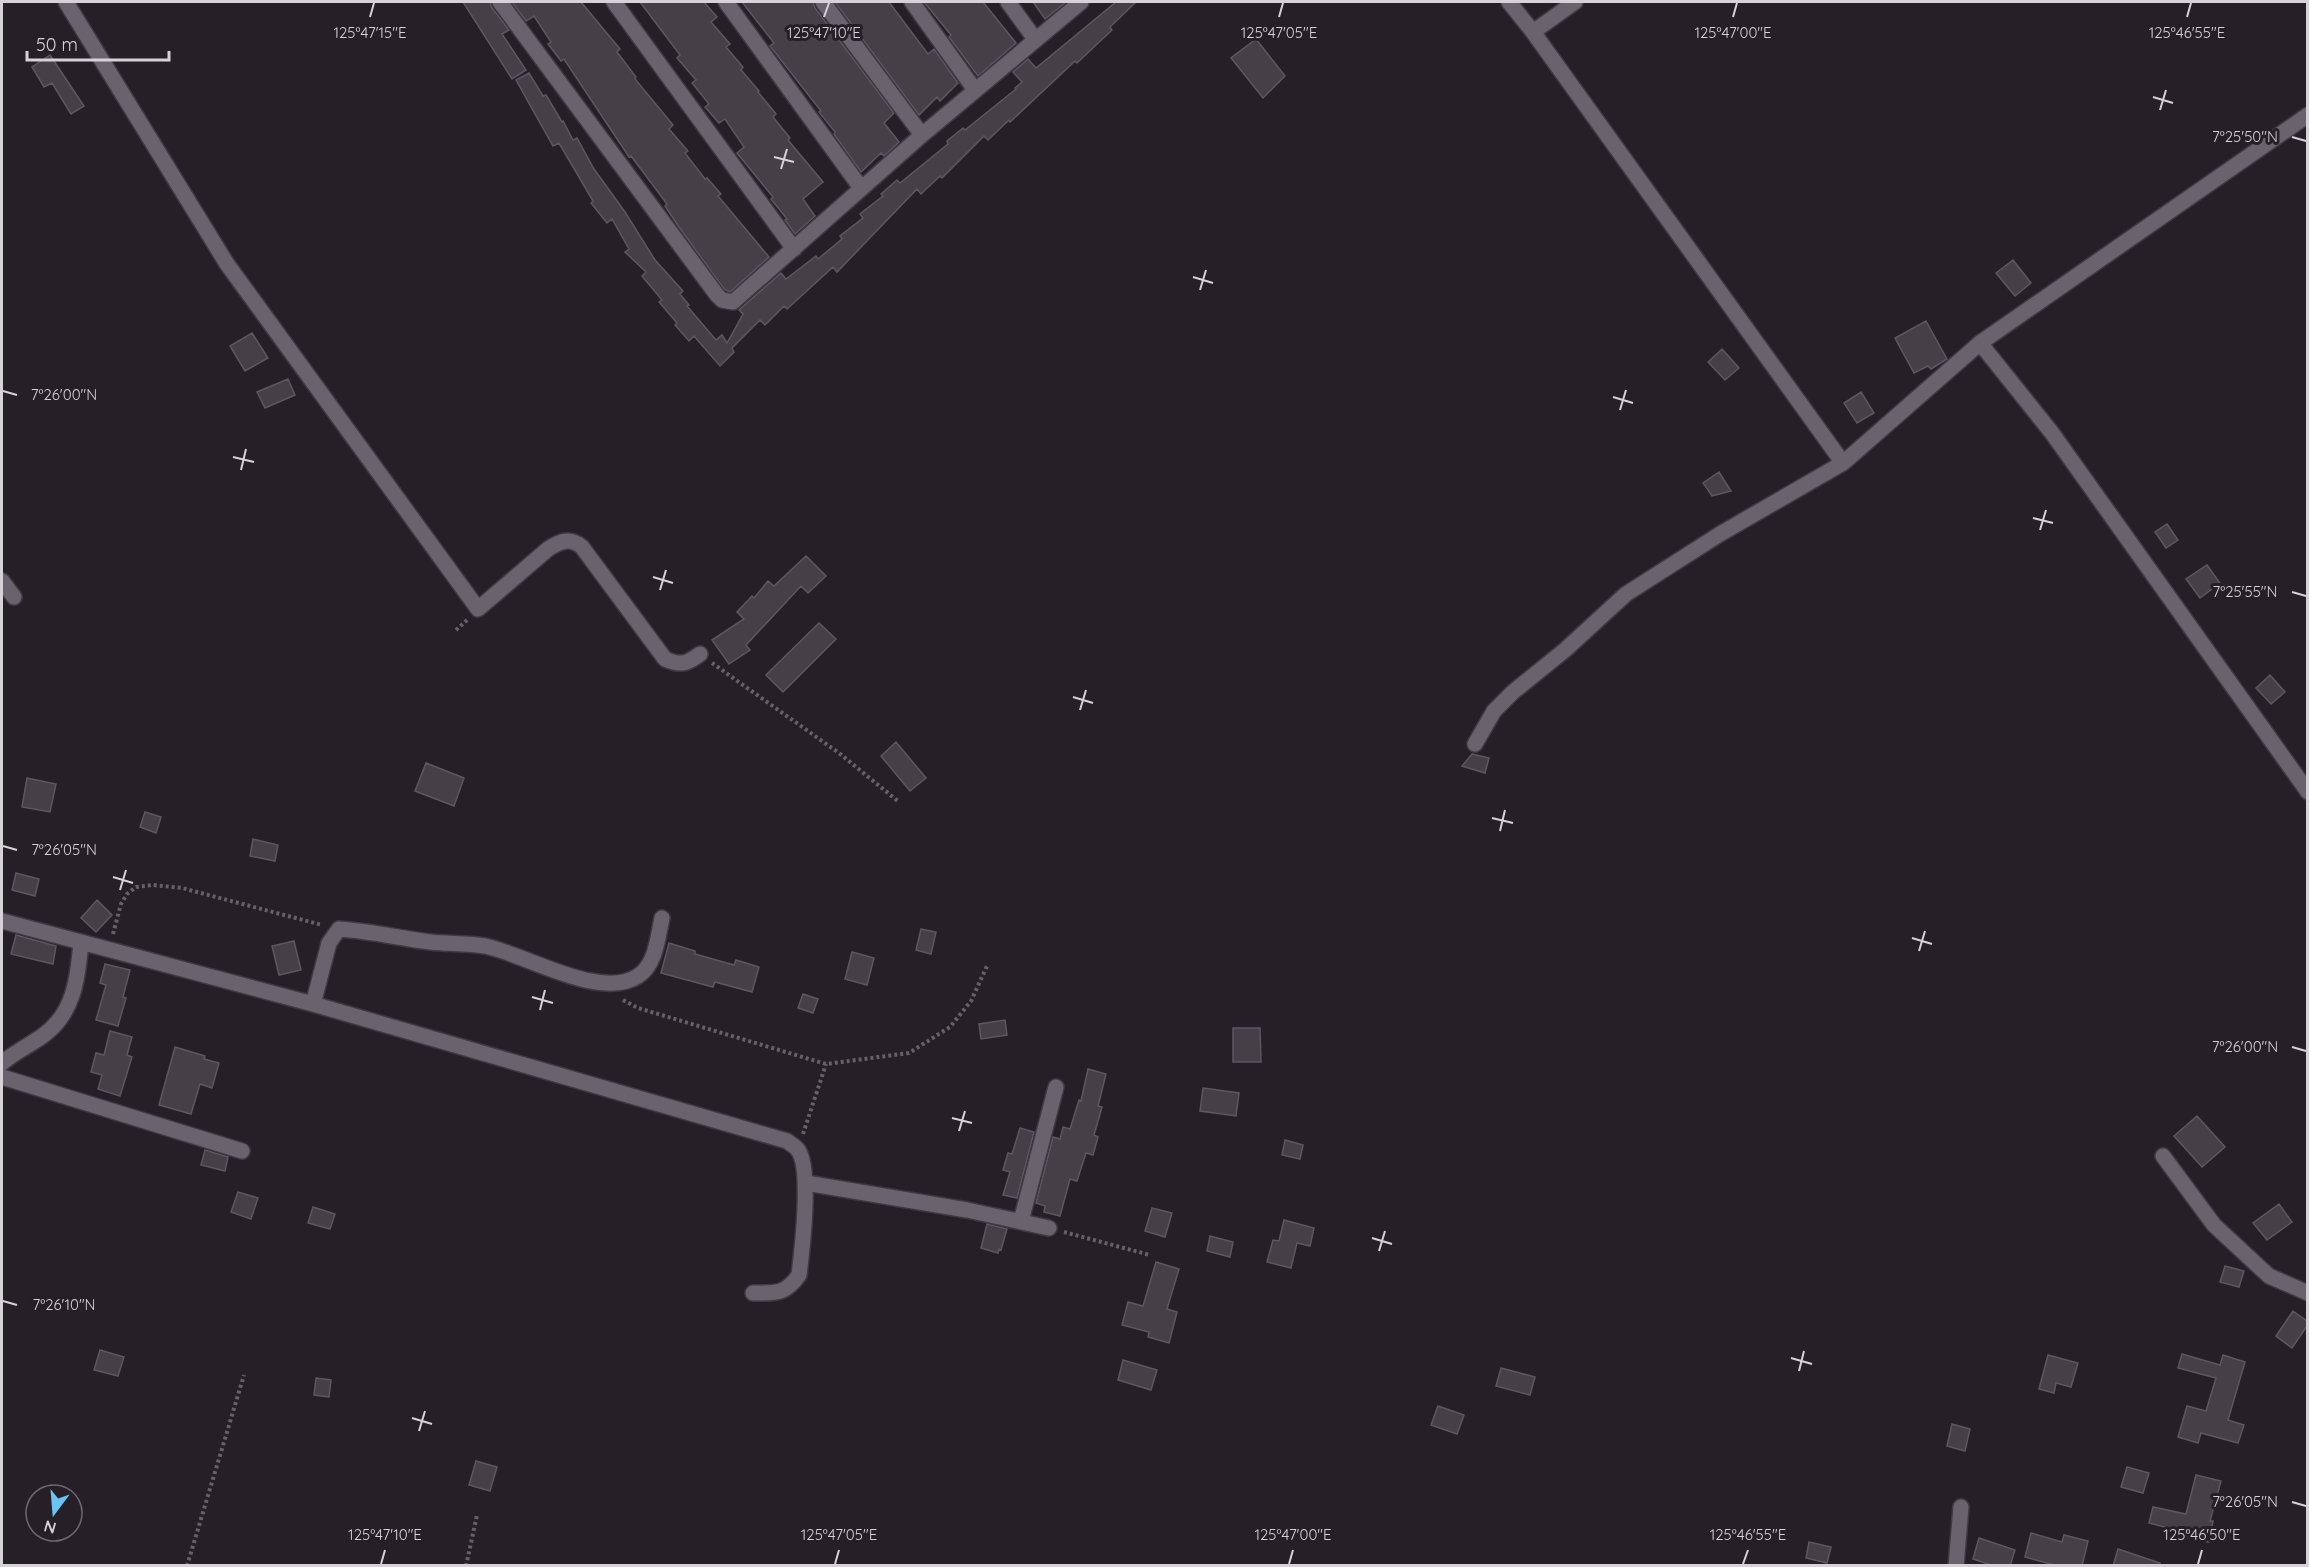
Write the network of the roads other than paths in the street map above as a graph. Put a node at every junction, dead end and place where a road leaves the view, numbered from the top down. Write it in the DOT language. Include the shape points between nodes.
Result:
graph roads {
  1 [pos="66,2"];
  2 [pos="500,2"];
  3 [pos="614,2"];
  4 [pos="726,2"];
  5 [pos="823,2"];
  6 [pos="912,2"];
  7 [pos="1008,2"];
  8 [pos="1081,2"];
  9 [pos="1509,2"];
  10 [pos="1575,2"];
  11 [pos="1533,32"];
  12 [pos="1035,39"];
  13 [pos="975,90"];
  14 [pos="2307,114"];
  15 [pos="922,135"];
  16 [pos="861,188"];
  17 [pos="794,249"];
  18 [pos="1980,342"];
  19 [pos="1843,463"];
  20 [pos="2,581"];
  21 [pos="14,597"];
  22 [pos="700,654"];
  23 [pos="1475,744"];
  24 [pos="2307,792"];
  25 [pos="662,918"];
  26 [pos="2,921"];
  27 [pos="81,942"];
  28 [pos="313,1004"];
  29 [pos="2,1063"];
  30 [pos="2,1077"];
  31 [pos="1056,1087"];
  32 [pos="242,1151"];
  33 [pos="2163,1156"];
  34 [pos="806,1183"];
  35 [pos="1021,1221"];
  36 [pos="1049,1228"];
  37 [pos="753,1293"];
  38 [pos="2307,1293"];
  39 [pos="1961,1507"];
  40 [pos="1956,1566"];
  1 -- 22 [label="street" via="227,264 478,609 548,549 569,540 582,547 665,659 681,664"];
  2 -- 17 [label="street" via="722,300 737,300"];
  3 -- 17 [label="street"];
  4 -- 16 [label="street"];
  5 -- 15 [label="street"];
  6 -- 13 [label="street"];
  7 -- 12 [label="street"];
  8 -- 12 [label="street"];
  9 -- 11 [label="street"];
  10 -- 11 [label="street"];
  11 -- 19 [label="street"];
  12 -- 13 [label="street"];
  13 -- 15 [label="street"];
  14 -- 18 [label="street"];
  15 -- 16 [label="street"];
  16 -- 17 [label="street"];
  18 -- 19 [label="street"];
  18 -- 24 [label="street" via="2052,432"];
  19 -- 23 [label="street" via="1626,594 1513,692 1494,711"];
  20 -- 21 [label="street"];
  25 -- 28 [label="street" via="648,966 640,976 609,983 559,973 488,947 339,929 329,943"];
  26 -- 27 [label="street"];
  27 -- 28 [label="street"];
  27 -- 29 [label="street" via="71,1000 57,1024"];
  28 -- 34 [label="street" via="773,1136 798,1150"];
  30 -- 32 [label="street"];
  31 -- 35 [label="street"];
  33 -- 38 [label="street" via="2214,1225 2269,1276"];
  34 -- 35 [label="street"];
  34 -- 37 [label="street" via="799,1275 790,1287 776,1293"];
  35 -- 36 [label="street"];
  39 -- 40 [label="street"];
}
